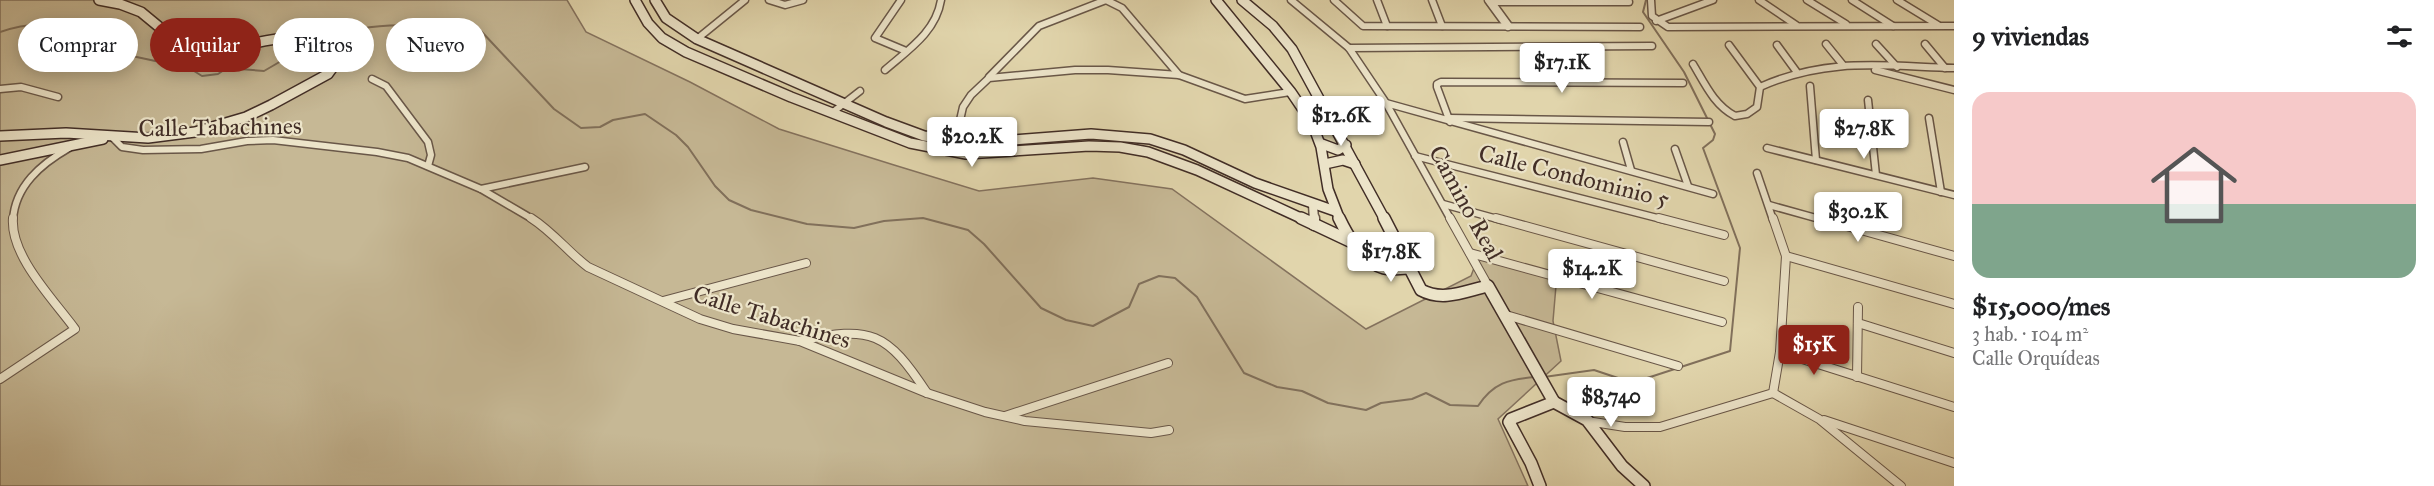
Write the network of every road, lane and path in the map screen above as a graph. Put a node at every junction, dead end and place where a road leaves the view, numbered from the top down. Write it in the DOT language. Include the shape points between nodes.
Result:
graph roads {
  1 [pos="99,0"];
  2 [pos="635,0"];
  3 [pos="655,0"];
  4 [pos="744,0"];
  5 [pos="769,0"];
  6 [pos="803,0"];
  7 [pos="901,0"];
  8 [pos="941,0"];
  9 [pos="1216,0"];
  10 [pos="1242,0"];
  11 [pos="1291,0"];
  12 [pos="1334,0"];
  13 [pos="1377,0"];
  14 [pos="1432,0"];
  15 [pos="1651,0"];
  16 [pos="1713,0"];
  17 [pos="1759,0"];
  18 [pos="1807,0"];
  19 [pos="1852,0"];
  20 [pos="1897,0"];
  21 [pos="1489,1"];
  22 [pos="1629,2"];
  23 [pos="1656,21"];
  24 [pos="1387,26"];
  25 [pos="1442,26"];
  26 [pos="1508,26"];
  27 [pos="1796,26"];
  28 [pos="1848,26"];
  29 [pos="1893,26"];
  30 [pos="1940,26"];
  31 [pos="1954,26"];
  32 [pos="1640,27"];
  33 [pos="697,39"];
  34 [pos="1826,44"];
  35 [pos="1876,44"];
  36 [pos="1925,44"];
  37 [pos="1729,45"];
  38 [pos="1777,45"];
  39 [pos="1652,46"];
  40 [pos="1349,48"];
  41 [pos="906,51"];
  42 [pos="1693,64"];
  43 [pos="1843,65"];
  44 [pos="1858,65"];
  45 [pos="1897,67"];
  46 [pos="1945,68"];
  47 [pos="1954,68"];
  48 [pos="885,70"];
  49 [pos="1796,71"];
  50 [pos="1179,75"];
  51 [pos="988,78"];
  52 [pos="372,79"];
  53 [pos="1683,83"];
  54 [pos="1810,86"];
  55 [pos="1760,87"];
  56 [pos="0,89"];
  57 [pos="1954,90"];
  58 [pos="860,91"];
  59 [pos="1290,92"];
  60 [pos="58,97"];
  61 [pos="1868,100"];
  62 [pos="843,103"];
  63 [pos="1386,104"];
  64 [pos="833,112"];
  65 [pos="1929,118"];
  66 [pos="1449,120"];
  67 [pos="1709,122"];
  68 [pos="0,136"];
  69 [pos="113,138"];
  70 [pos="954,142"];
  71 [pos="1623,142"];
  72 [pos="76,144"];
  73 [pos="1322,144"];
  74 [pos="1346,145"];
  75 [pos="1767,148"];
  76 [pos="1676,149"];
  77 [pos="1415,156"];
  78 [pos="0,160"];
  79 [pos="1815,160"];
  80 [pos="1325,164"];
  81 [pos="1355,164"];
  82 [pos="428,166"];
  83 [pos="585,167"];
  84 [pos="1630,170"];
  85 [pos="1757,173"];
  86 [pos="1876,175"];
  87 [pos="1688,186"];
  88 [pos="481,189"];
  89 [pos="1941,192"];
  90 [pos="1713,194"];
  91 [pos="1954,195"];
  92 [pos="1443,204"];
  93 [pos="1313,205"];
  94 [pos="1769,205"];
  95 [pos="1335,211"];
  96 [pos="1314,225"];
  97 [pos="1724,235"];
  98 [pos="1354,243"];
  99 [pos="1470,253"];
  100 [pos="1786,256"];
  101 [pos="1954,256"];
  102 [pos="807,263"];
  103 [pos="1408,268"];
  104 [pos="1724,281"];
  105 [pos="1488,286"];
  106 [pos="663,301"];
  107 [pos="1954,304"];
  108 [pos="1858,307"];
  109 [pos="1503,314"];
  110 [pos="1722,322"];
  111 [pos="1858,323"];
  112 [pos="800,341"];
  113 [pos="1779,352"];
  114 [pos="1954,353"];
  115 [pos="1168,363"];
  116 [pos="1678,366"];
  117 [pos="1857,377"];
  118 [pos="0,379"];
  119 [pos="927,393"];
  120 [pos="1773,393"];
  121 [pos="1552,399"];
  122 [pos="1954,408"];
  123 [pos="1003,416"];
  124 [pos="1818,418"];
  125 [pos="1587,420"];
  126 [pos="1169,430"];
  127 [pos="1954,463"];
  128 [pos="1540,486"];
  129 [pos="1643,486"];
  130 [pos="1901,486"];
  1 -- 69 [label="main road" via="141,12 173,41 193,49 250,49 316,37 332,42 341,56 328,74 246,117 172,136"];
  2 -- 64 [label="main road" via="662,38 686,52"];
  3 -- 33 [label="main road" via="666,18"];
  4 -- 33 [label="street"];
  5 -- 6 [label="street" via="784,5"];
  7 -- 41 [label="street" via="875,38"];
  8 -- 41 [label="street" via="939,13 929,28"];
  9 -- 59 [label="main road"];
  10 -- 74 [label="main road" via="1284,38"];
  11 -- 40 [label="street, Camino Real"];
  12 -- 24 [label="street" via="1360,25"];
  13 -- 24 [label="street"];
  14 -- 25 [label="street"];
  15 -- 23 [label="street"];
  16 -- 23 [label="street"];
  17 -- 27 [label="street"];
  18 -- 28 [label="street"];
  19 -- 29 [label="street"];
  20 -- 30 [label="street"];
  21 -- 22 [label="street"];
  21 -- 26 [label="street"];
  23 -- 27 [label="street" via="1665,26"];
  24 -- 25 [label="street"];
  25 -- 26 [label="street"];
  26 -- 32 [label="street"];
  27 -- 28 [label="street"];
  28 -- 29 [label="street"];
  29 -- 30 [label="street"];
  30 -- 31 [label="street"];
  33 -- 62 [label="main road"];
  34 -- 43 [label="street"];
  35 -- 45 [label="street"];
  36 -- 46 [label="street"];
  37 -- 55 [label="street"];
  38 -- 49 [label="street"];
  39 -- 40 [label="street"];
  40 -- 63 [label="street, Camino Real"];
  41 -- 48 [label="street"];
  42 -- 55 [label="street" via="1712,97 1735,116 1756,107"];
  43 -- 44 [label="street"];
  43 -- 49 [label="street"];
  44 -- 45 [label="street"];
  44 -- 57 [label="street"];
  45 -- 46 [label="street"];
  46 -- 47 [label="street"];
  49 -- 55 [label="street"];
  50 -- 51 [label="street" via="1076,70"];
  50 -- 51 [label="street" via="1122,9 1106,0 1039,26"];
  50 -- 59 [label="street" via="1245,99"];
  51 -- 70 [label="street" via="963,107"];
  52 -- 82 [label="street" via="386,86 428,142"];
  53 -- 66 [label="street" via="1441,82 1437,87"];
  54 -- 79 [label="street"];
  56 -- 60 [label="street" via="21,87"];
  58 -- 62 [label="street"];
  59 -- 73 [label="main road"];
  61 -- 86 [label="street"];
  62 -- 64 [label="street"];
  62 -- 70 [label="main road" via="924,136"];
  63 -- 66 [label="street"];
  63 -- 77 [label="street, Camino Real"];
  64 -- 96 [label="main road" via="910,143 947,152 995,154 1089,146 1148,152 1197,170"];
  65 -- 89 [label="street"];
  66 -- 67 [label="street"];
  66 -- 84 [label="street"];
  68 -- 69 [label="main road" via="66,133"];
  69 -- 72 [label="main road"];
  69 -- 82 [label="street, Calle Tabachines" via="122,147 159,151 273,140 377,152"];
  70 -- 93 [label="main road" via="1091,134 1150,139"];
  71 -- 84 [label="street"];
  72 -- 78 [label="main road"];
  72 -- 118 [label="street" via="48,159 32,174 21,190 12,227 24,258 75,329"];
  73 -- 74 [label="main road" via="1338,150"];
  73 -- 80 [label="main road"];
  74 -- 81 [label="main road"];
  75 -- 79 [label="street"];
  76 -- 87 [label="street"];
  77 -- 92 [label="street, Camino Real"];
  77 -- 97 [label="street, Calle Condominio 5"];
  79 -- 86 [label="street"];
  80 -- 81 [label="main road" via="1343,160"];
  80 -- 95 [label="main road"];
  81 -- 103 [label="main road"];
  82 -- 88 [label="street, Calle Tabachines"];
  83 -- 88 [label="street"];
  84 -- 87 [label="street"];
  85 -- 94 [label="street"];
  86 -- 89 [label="street"];
  87 -- 90 [label="street"];
  88 -- 106 [label="street, Calle Tabachines" via="546,228 588,267"];
  89 -- 91 [label="street"];
  92 -- 99 [label="street, Camino Real"];
  92 -- 104 [label="street"];
  93 -- 95 [label="main road"];
  93 -- 96 [label="street"];
  94 -- 100 [label="street"];
  94 -- 101 [label="street"];
  95 -- 98 [label="main road"];
  96 -- 98 [label="main road"];
  98 -- 103 [label="main road" via="1379,266"];
  99 -- 105 [label="street, Camino Real"];
  99 -- 110 [label="street"];
  100 -- 107 [label="street"];
  100 -- 113 [label="street"];
  102 -- 106 [label="street"];
  103 -- 105 [label="main road" via="1428,296 1441,297"];
  105 -- 109 [label="main road, Camino Real"];
  106 -- 112 [label="street, Calle Tabachines" via="711,322"];
  108 -- 111 [label="street"];
  109 -- 116 [label="street"];
  109 -- 121 [label="main road, Camino Real"];
  111 -- 114 [label="street"];
  111 -- 117 [label="street"];
  112 -- 119 [label="street, Calle Tabachines"];
  112 -- 119 [label="street" via="862,332 876,335 890,343 907,362"];
  113 -- 117 [label="street"];
  113 -- 120 [label="street"];
  115 -- 123 [label="street"];
  117 -- 122 [label="street"];
  119 -- 123 [label="street, Calle Tabachines"];
  120 -- 124 [label="street"];
  120 -- 125 [label="street" via="1660,427 1625,427"];
  121 -- 125 [label="main road"];
  121 -- 128 [label="main road" via="1509,422"];
  123 -- 126 [label="street, Calle Tabachines" via="1025,422 1151,433"];
  124 -- 127 [label="street"];
  124 -- 130 [label="street"];
  125 -- 129 [label="main road" via="1622,466"];
}
